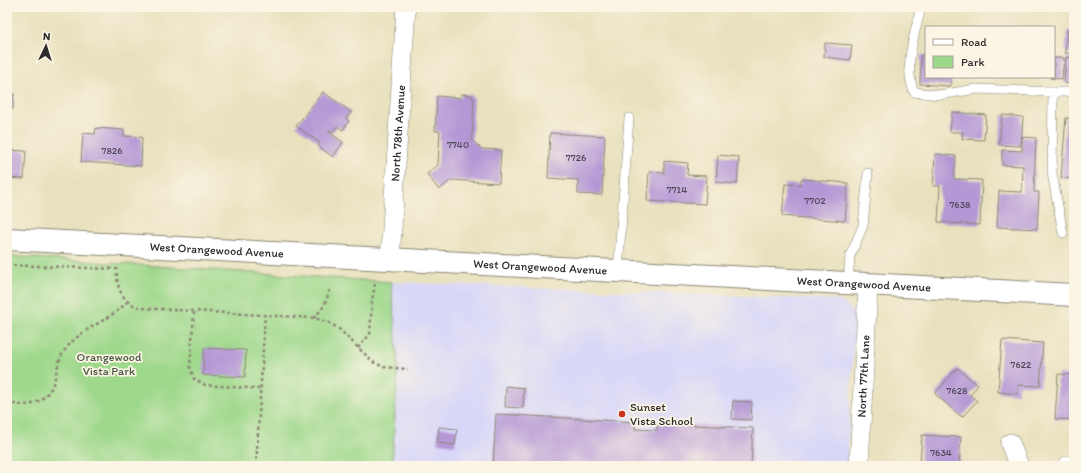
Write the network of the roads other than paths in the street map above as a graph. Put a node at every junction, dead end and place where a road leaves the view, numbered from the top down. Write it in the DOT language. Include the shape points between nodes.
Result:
graph roads {
  1 [pos="406,7"];
  2 [pos="921,7"];
  3 [pos="1053,92"];
  4 [pos="1074,92"];
  5 [pos="629,118"];
  6 [pos="868,173"];
  7 [pos="1063,233"];
  8 [pos="7,239"];
  9 [pos="390,260"];
  10 [pos="618,272"];
  11 [pos="858,285"];
  12 [pos="1074,295"];
  13 [pos="1010,443"];
  14 [pos="1074,464"];
  15 [pos="859,466"];
  16 [pos="1019,466"];
  17 [pos="1067,466"];
  1 -- 9 [label="street, North 78th Avenue"];
  2 -- 3 [label="lane" via="910,56 910,82 914,92 939,95 976,89"];
  3 -- 4 [label="lane"];
  3 -- 7 [label="lane" via="1052,173"];
  5 -- 10 [label="lane"];
  6 -- 11 [label="lane" via="863,226 850,256"];
  8 -- 9 [label="street, West Orangewood Avenue"];
  9 -- 10 [label="street, West Orangewood Avenue"];
  10 -- 11 [label="street, West Orangewood Avenue"];
  11 -- 12 [label="street, West Orangewood Avenue"];
  11 -- 15 [label="street, North 77th Lane"];
  13 -- 16 [label="street"];
  14 -- 17 [label="street"];
}
